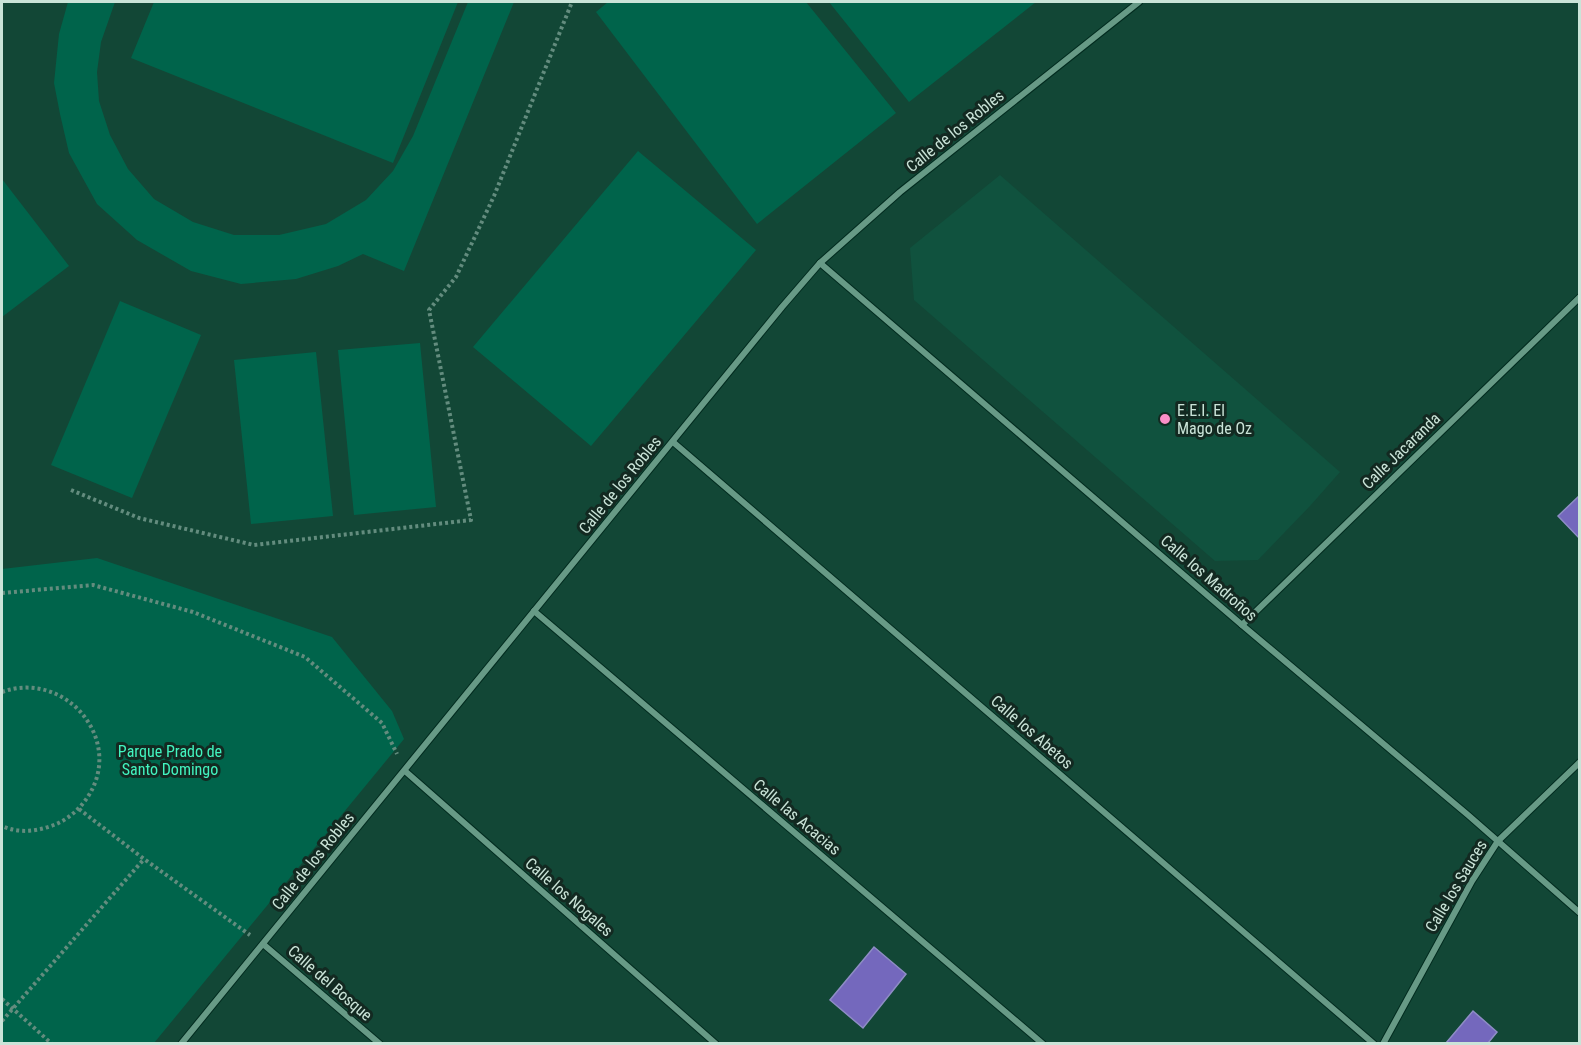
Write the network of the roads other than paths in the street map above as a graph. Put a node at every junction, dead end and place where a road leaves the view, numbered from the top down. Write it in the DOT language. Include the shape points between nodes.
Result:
graph roads {
  1 [pos="1139,2"];
  2 [pos="820,263"];
  3 [pos="1580,297"];
  4 [pos="673,442"];
  5 [pos="534,611"];
  6 [pos="1242,624"];
  7 [pos="1580,762"];
  8 [pos="405,771"];
  9 [pos="1498,841"];
  10 [pos="1580,913"];
  11 [pos="263,944"];
  12 [pos="181,1044"];
  13 [pos="380,1044"];
  14 [pos="716,1044"];
  15 [pos="1043,1044"];
  16 [pos="1374,1044"];
  17 [pos="1383,1044"];
  1 -- 2 [label="street, Calle de los Robles" via="900,192"];
  2 -- 4 [label="street, Calle de los Robles"];
  2 -- 6 [label="street, Calle los Madroños"];
  3 -- 6 [label="street, Calle Jacaranda"];
  4 -- 5 [label="street, Calle de los Robles"];
  4 -- 16 [label="street, Calle los Abetos"];
  5 -- 8 [label="street, Calle de los Robles"];
  5 -- 15 [label="street, Calle las Acacias"];
  6 -- 9 [label="street, Calle los Madroños"];
  7 -- 9 [label="street, Calle los Sauces"];
  8 -- 11 [label="street, Calle de los Robles"];
  8 -- 14 [label="street, Calle los Nogales"];
  9 -- 10 [label="street, Calle los Madroños"];
  9 -- 17 [label="street, Calle los Sauces"];
  11 -- 12 [label="street, Calle de los Robles"];
  11 -- 13 [label="street, Calle del Bosque"];
}
